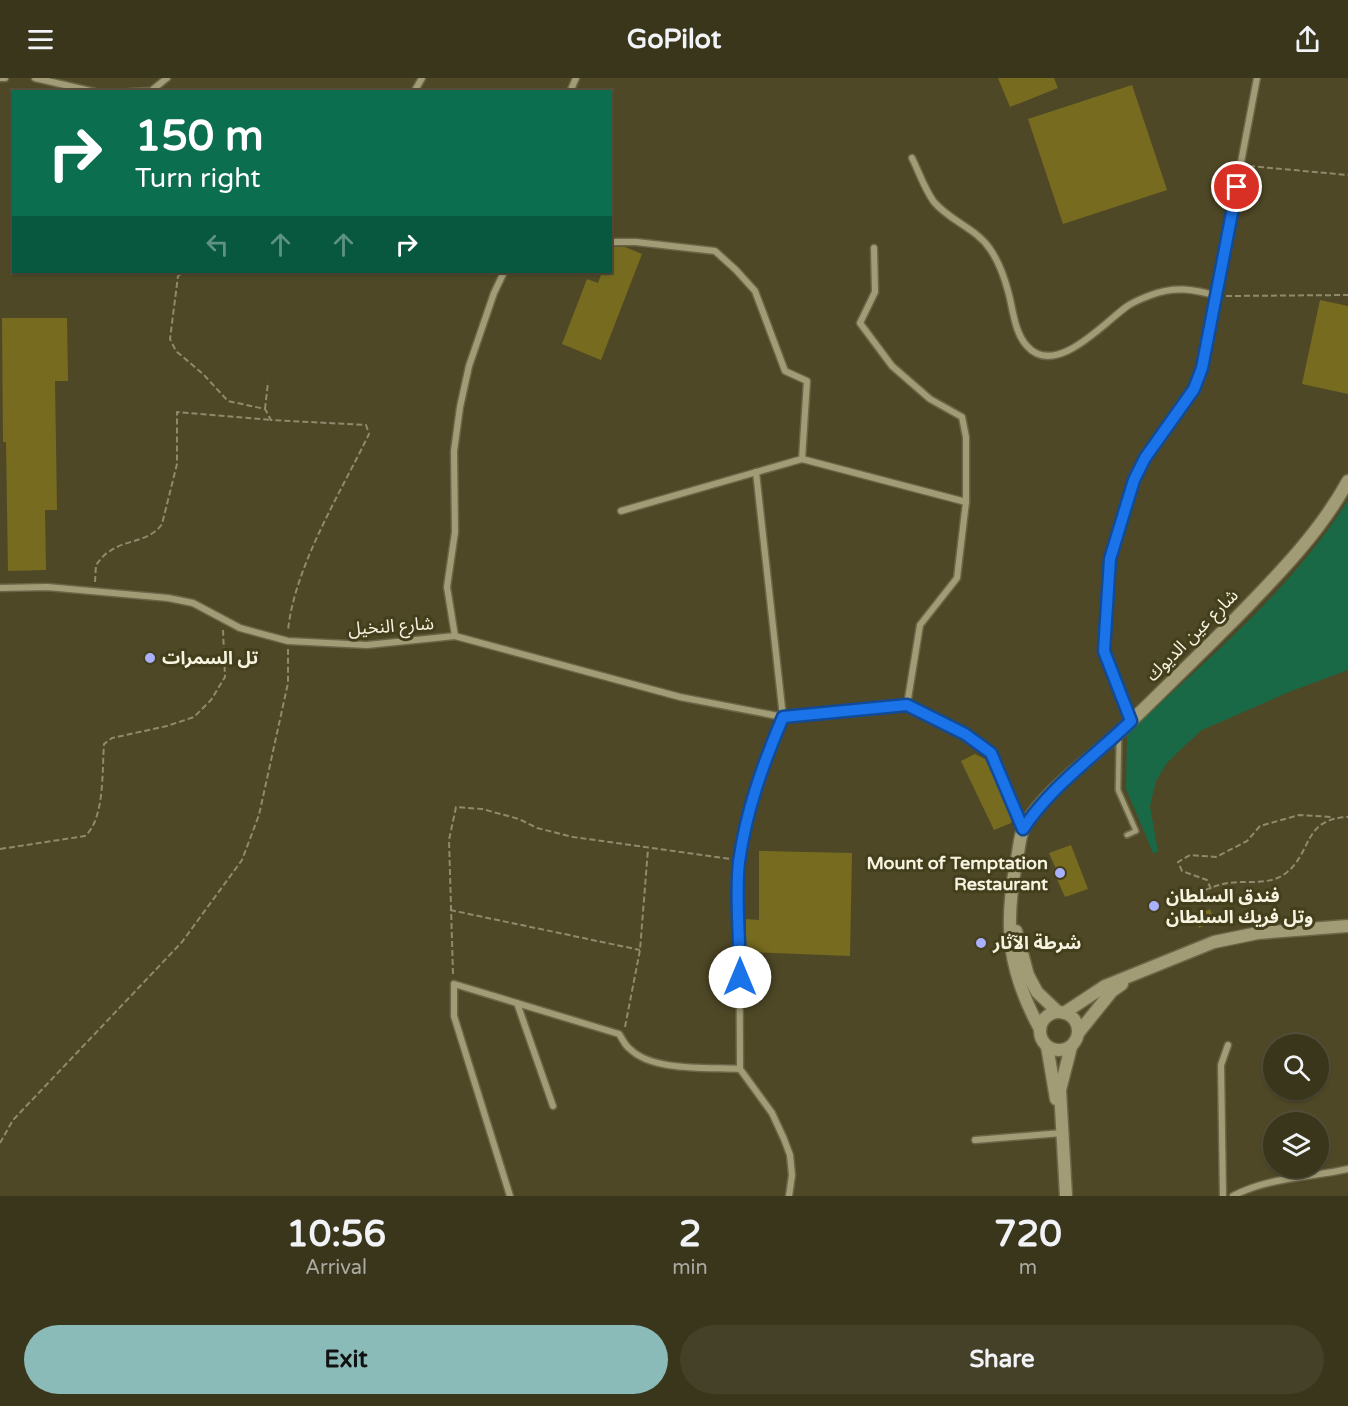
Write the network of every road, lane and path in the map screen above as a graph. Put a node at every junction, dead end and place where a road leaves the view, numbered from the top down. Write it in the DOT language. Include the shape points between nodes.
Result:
graph roads {
  1 [pos="0,78"];
  2 [pos="5,78"];
  3 [pos="35,78"];
  4 [pos="167,78"];
  5 [pos="1257,78"];
  6 [pos="86,90"];
  7 [pos="153,90"];
  8 [pos="912,158"];
  9 [pos="1240,165"];
  10 [pos="1348,175"];
  11 [pos="612,242"];
  12 [pos="874,248"];
  13 [pos="183,273"];
  14 [pos="504,273"];
  15 [pos="1348,295"];
  16 [pos="1217,296"];
  17 [pos="268,382"];
  18 [pos="265,409"];
  19 [pos="271,420"];
  20 [pos="802,459"];
  21 [pos="756,472"];
  22 [pos="1348,481"];
  23 [pos="966,502"];
  24 [pos="621,511"];
  25 [pos="0,588"];
  26 [pos="95,591"];
  27 [pos="223,621"];
  28 [pos="455,636"];
  29 [pos="288,641"];
  30 [pos="907,705"];
  31 [pos="783,717"];
  32 [pos="1131,721"];
  33 [pos="1119,732"];
  34 [pos="1332,817"];
  35 [pos="1348,817"];
  36 [pos="1023,829"];
  37 [pos="1127,835"];
  38 [pos="648,848"];
  39 [pos="0,849"];
  40 [pos="740,860"];
  41 [pos="1211,889"];
  42 [pos="1188,896"];
  43 [pos="1010,900"];
  44 [pos="450,910"];
  45 [pos="1348,926"];
  46 [pos="640,950"];
  47 [pos="1142,972"];
  48 [pos="454,984"];
  49 [pos="517,1003"];
  50 [pos="1061,1012"];
  51 [pos="1040,1029"];
  52 [pos="1079,1032"];
  53 [pos="623,1039"];
  54 [pos="1228,1045"];
  55 [pos="1047,1046"];
  56 [pos="1071,1047"];
  57 [pos="740,1069"];
  58 [pos="553,1106"];
  59 [pos="1062,1133"];
  60 [pos="975,1140"];
  61 [pos="0,1143"];
  62 [pos="1348,1169"];
  63 [pos="510,1196"];
  64 [pos="789,1196"];
  65 [pos="1066,1196"];
  66 [pos="1223,1196"];
  67 [pos="1233,1196"];
  1 -- 2 [label="street"];
  3 -- 6 [label="street"];
  4 -- 7 [label="street"];
  5 -- 9 [label="street"];
  8 -- 16 [label="street" via="934,201 989,247 1003,273 1018,331 1036,354 1059,356 1128,305 1150,295 1192,289"];
  9 -- 10 [label="path"];
  9 -- 16 [label="street"];
  11 -- 20 [label="street" via="715,251 755,291 785,371 807,381"];
  12 -- 23 [label="street" via="875,292 860,323 892,366 930,399 962,417 966,437"];
  13 -- 18 [label="path" via="178,276 170,339 176,351 228,402"];
  14 -- 28 [label="street, شارع النخيل" via="469,366 454,451 455,532 447,587"];
  15 -- 16 [label="path"];
  16 -- 32 [label="street" via="1194,389 1134,480 1110,559 1104,651"];
  17 -- 18 [label="path"];
  18 -- 19 [label="path"];
  19 -- 26 [label="path" via="177,412 177,464 162,524 149,537 108,551 96,565"];
  19 -- 29 [label="path" via="366,425 369,434 302,574 290,609"];
  20 -- 21 [label="street"];
  20 -- 23 [label="street"];
  21 -- 24 [label="street"];
  21 -- 31 [label="street"];
  22 -- 32 [label="main road, شارع عين الديوك" via="1276,577"];
  23 -- 30 [label="street" via="957,578 920,625"];
  25 -- 26 [label="street, شارع النخيل"];
  26 -- 27 [label="street, شارع النخيل" via="193,603"];
  27 -- 29 [label="street, شارع النخيل"];
  27 -- 39 [label="path" via="225,677 211,700 194,717 112,738 104,744 93,829 85,836"];
  28 -- 29 [label="street, شارع النخيل" via="367,645"];
  28 -- 31 [label="street" via="680,697"];
  29 -- 61 [label="path" via="288,683 259,815 242,860 182,942 13,1120"];
  30 -- 31 [label="street"];
  30 -- 36 [label="street" via="965,734 991,753"];
  31 -- 40 [label="street" via="761,767"];
  32 -- 33 [label="main road, شارع عين الديوك"];
  33 -- 36 [label="main road, شارع عين الديوك" via="1058,787"];
  33 -- 37 [label="lane" via="1118,790 1136,831"];
  34 -- 35 [label="path"];
  34 -- 41 [label="path" via="1308,839 1287,872 1271,881 1223,884"];
  34 -- 41 [label="path" via="1299,815 1260,826 1247,841 1216,856 1190,855 1178,862 1182,871 1207,880"];
  36 -- 43 [label="main road"];
  38 -- 40 [label="path"];
  38 -- 44 [label="path" via="573,837 510,816 456,807 449,840"];
  38 -- 46 [label="path"];
  40 -- 57 [label="street"];
  41 -- 42 [label="path"];
  43 -- 50 [label="main road" via="1028,975 1037,992"];
  43 -- 51 [label="main road" via="1009,933 1015,968 1024,999"];
  44 -- 46 [label="path"];
  44 -- 48 [label="path"];
  45 -- 47 [label="main road" via="1258,933 1214,942"];
  46 -- 53 [label="path"];
  47 -- 50 [label="main road" via="1105,986"];
  47 -- 52 [label="main road" via="1112,991"];
  48 -- 49 [label="street"];
  48 -- 63 [label="street" via="454,1016"];
  49 -- 53 [label="street" via="620,1034"];
  49 -- 58 [label="street"];
  50 -- 51 [label="main road" via="1046,1017"];
  50 -- 52 [label="main road" via="1075,1020"];
  51 -- 55 [label="main road"];
  52 -- 56 [label="main road"];
  53 -- 57 [label="street" via="629,1049 662,1064"];
  54 -- 66 [label="street" via="1221,1065"];
  55 -- 56 [label="main road" via="1059,1051"];
  55 -- 59 [label="main road"];
  56 -- 59 [label="main road" via="1060,1090"];
  57 -- 64 [label="street" via="772,1113 784,1139 792,1175"];
  59 -- 60 [label="street"];
  59 -- 65 [label="main road"];
  62 -- 67 [label="street" via="1267,1182"];
}
